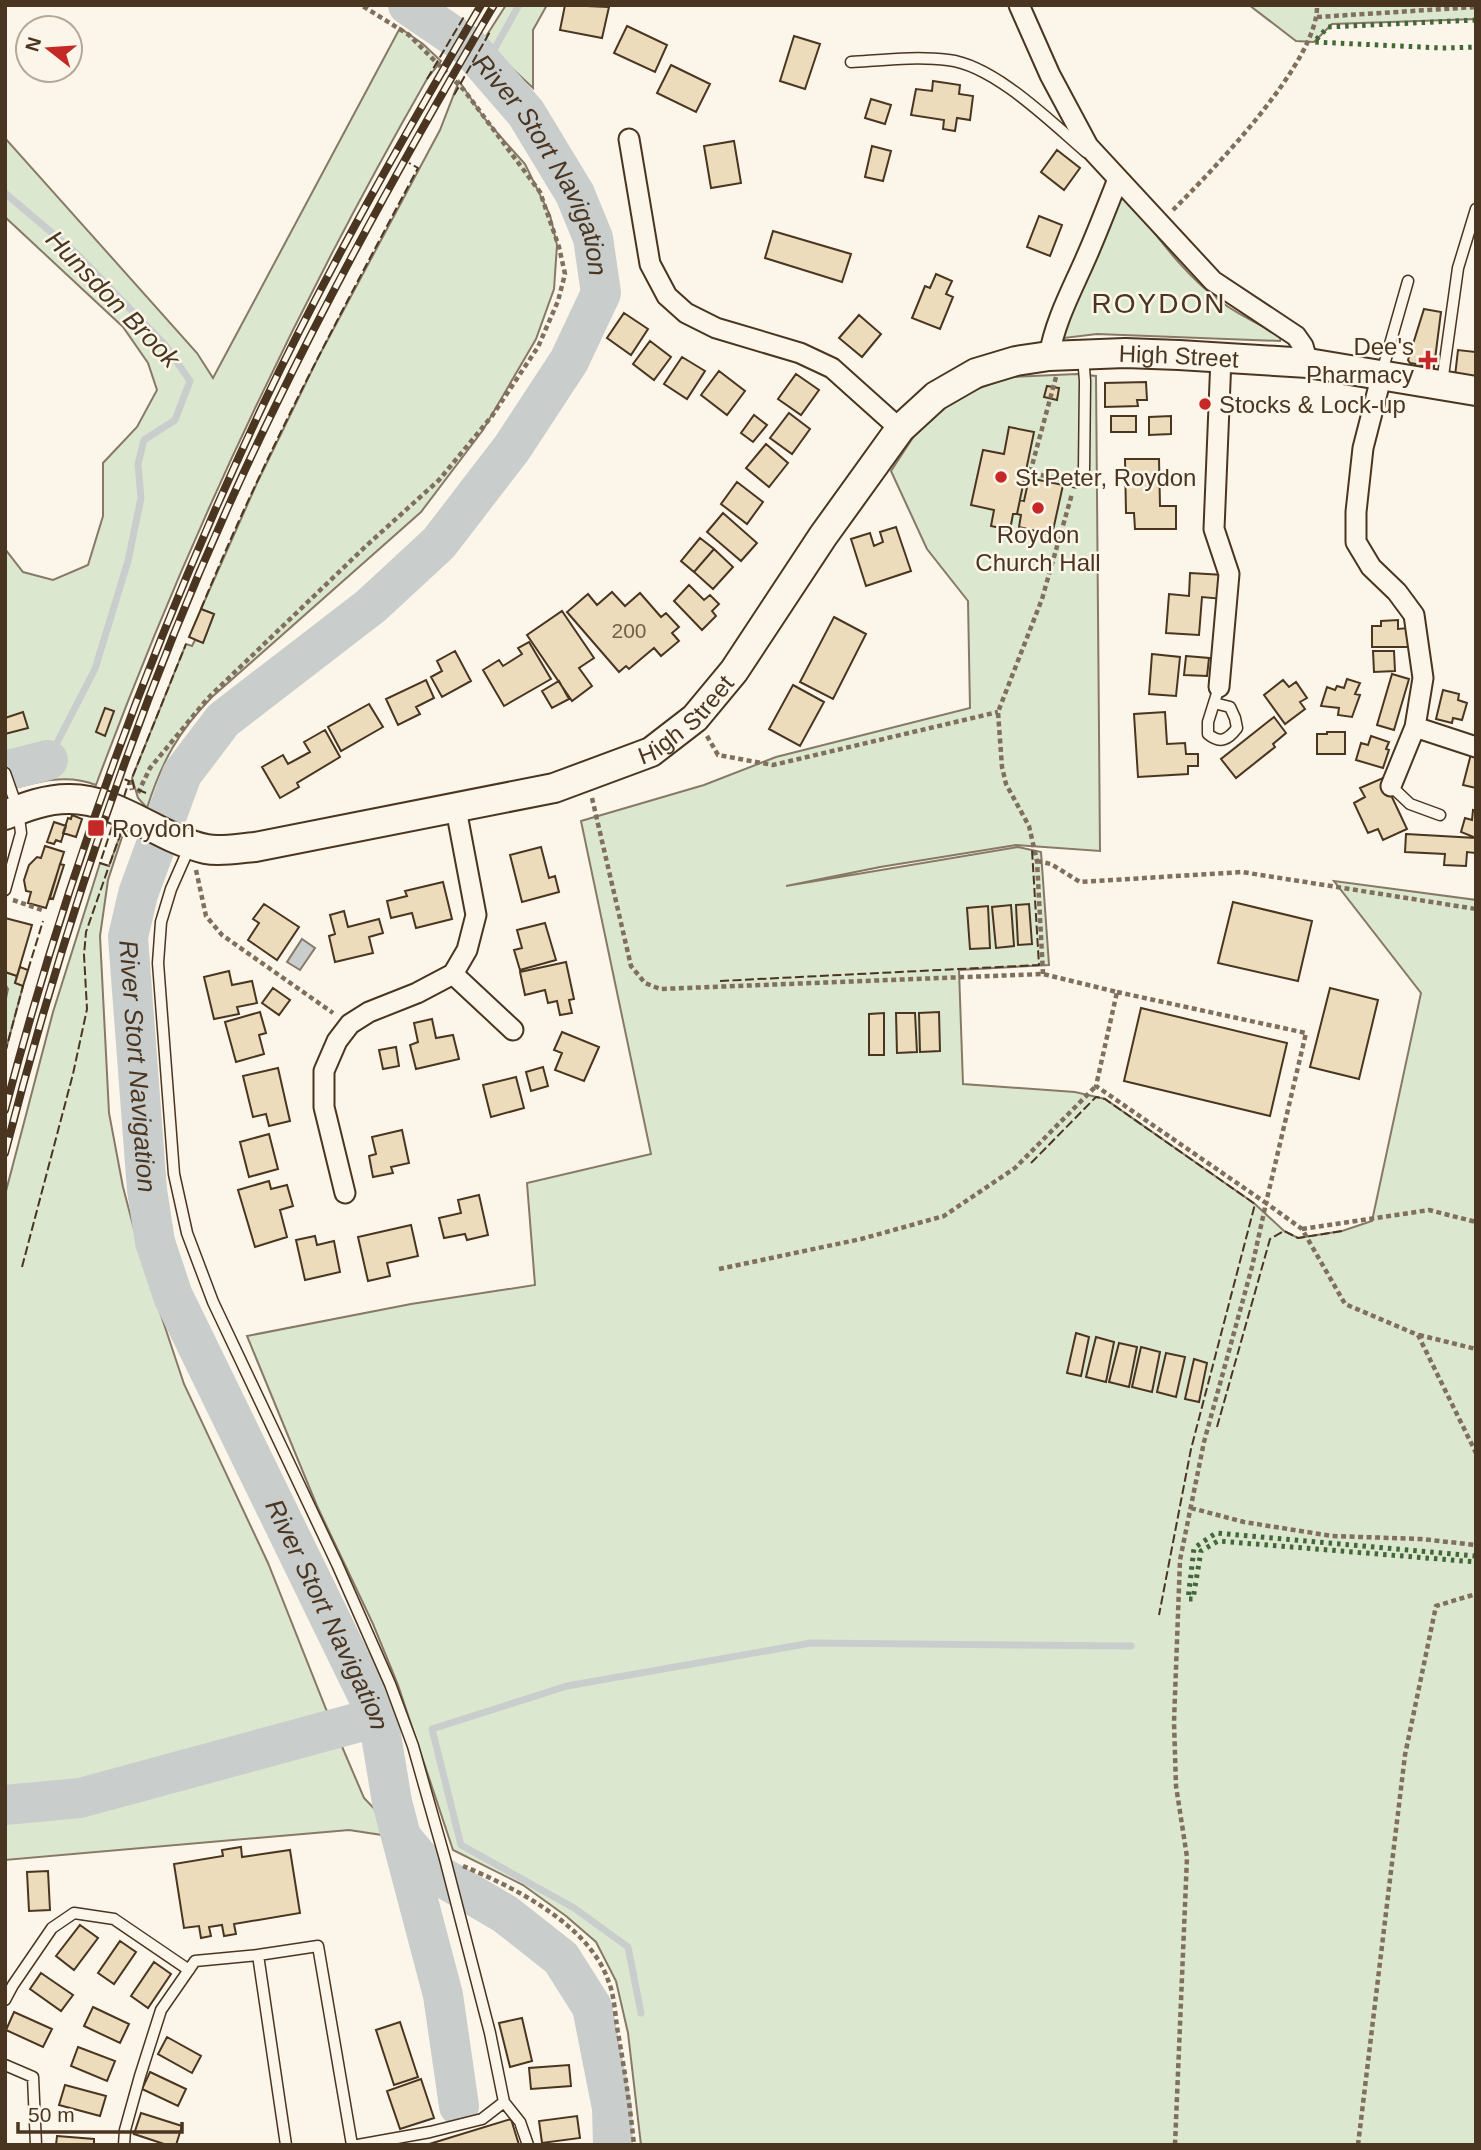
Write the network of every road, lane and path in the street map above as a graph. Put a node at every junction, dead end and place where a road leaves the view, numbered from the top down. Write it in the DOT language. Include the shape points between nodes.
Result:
graph roads {
  1 [pos="361,5"];
  2 [pos="1019,5"];
  3 [pos="1317,5"];
  4 [pos="1476,7"];
  5 [pos="1317,17"];
  6 [pos="851,62"];
  7 [pos="629,139"];
  8 [pos="1118,180"];
  9 [pos="1476,209"];
  10 [pos="1160,224"];
  11 [pos="1408,281"];
  12 [pos="1065,355"];
  13 [pos="1222,358"];
  14 [pos="1308,363"];
  15 [pos="1382,374"];
  16 [pos="1442,385"];
  17 [pos="1476,391"];
  18 [pos="900,429"];
  19 [pos="1075,482"];
  20 [pos="1217,695"];
  21 [pos="998,712"];
  22 [pos="695,718"];
  23 [pos="1415,727"];
  24 [pos="1476,747"];
  25 [pos="588,777"];
  26 [pos="7,778"];
  27 [pos="1391,786"];
  28 [pos="456,809"];
  29 [pos="11,813"];
  30 [pos="1440,815"];
  31 [pos="129,817"];
  32 [pos="185,843"];
  33 [pos="1037,861"];
  34 [pos="5,890"];
  35 [pos="5,898"];
  36 [pos="1476,909"];
  37 [pos="42,910"];
  38 [pos="453,974"];
  39 [pos="1044,974"];
  40 [pos="1117,992"];
  41 [pos="350,1024"];
  42 [pos="513,1030"];
  43 [pos="1096,1086"];
  44 [pos="345,1193"];
  45 [pos="1266,1203"];
  46 [pos="1476,1222"];
  47 [pos="1302,1229"];
  48 [pos="719,1269"];
  49 [pos="1418,1335"];
  50 [pos="1476,1349"];
  51 [pos="1476,1453"];
  52 [pos="1191,1508"];
  53 [pos="1476,1545"];
  54 [pos="1476,1594"];
  55 [pos="445,1859"];
  56 [pos="258,1955"];
  57 [pos="189,1970"];
  58 [pos="5,2000"];
  59 [pos="5,2065"];
  60 [pos="504,2102"];
  61 [pos="36,2145"];
  62 [pos="124,2145"];
  63 [pos="286,2145"];
  64 [pos="352,2145"];
  65 [pos="358,2145"];
  66 [pos="528,2145"];
  67 [pos="634,2145"];
  68 [pos="1175,2145"];
  69 [pos="1358,2145"];
  1 -- 31 [label="path" via="409,35 464,90 540,192 565,274 558,301 538,347 492,416 439,480 208,698 150,768"];
  2 -- 8 [label="street" via="1088,146"];
  3 -- 5 [label="path"];
  4 -- 5 [label="path"];
  5 -- 10 [label="path" via="1295,67 1228,155"];
  6 -- 8 [label="lane" via="948,60 977,67"];
  7 -- 18 [label="street" via="650,264 667,296 686,313 716,328 800,353 832,368"];
  8 -- 10 [label="street"];
  8 -- 12 [label="street" via="1053,332"];
  9 -- 16 [label="lane" via="1458,268"];
  10 -- 14 [label="street" via="1213,281 1296,336"];
  11 -- 15 [label="lane"];
  12 -- 13 [label="main road, High Street"];
  12 -- 18 [label="main road, High Street" via="1016,361 967,377 936,396"];
  12 -- 19 [label="lane" via="1085,380 1084,470"];
  12 -- 19 [label="path" via="1030,473"];
  13 -- 14 [label="main road, High Street"];
  13 -- 20 [label="street" via="1214,529 1229,574"];
  14 -- 15 [label="main road, High Street"];
  15 -- 16 [label="main road, High Street"];
  15 -- 23 [label="street" via="1363,448 1356,542 1371,567 1414,615 1423,678"];
  16 -- 17 [label="main road, High Street"];
  18 -- 22 [label="main road, High Street" via="734,671"];
  19 -- 21 [label="path" via="1042,598"];
  21 -- 22 [label="path" via="772,765 718,755"];
  21 -- 33 [label="path" via="1006,784 1029,826"];
  22 -- 25 [label="main road, High Street" via="651,752"];
  23 -- 24 [label="street"];
  23 -- 27 [label="street"];
  25 -- 28 [label="main road, High Street"];
  25 -- 39 [label="path" via="631,966 645,983 660,989"];
  26 -- 29 [label="lane"];
  27 -- 30 [label="lane" via="1410,804"];
  28 -- 32 [label="main road, High Street" via="255,847 209,850"];
  28 -- 38 [label="street" via="476,915 467,950"];
  29 -- 31 [label="main road, High Street" via="68,799 99,804"];
  29 -- 34 [label="lane" via="21,833"];
  31 -- 32 [label="main road, High Street"];
  32 -- 41 [label="path" via="205,916 222,935"];
  32 -- 55 [label="lane" via="164,911 158,963 174,1174 187,1233 214,1302 390,1685"];
  33 -- 36 [label="path" via="1051,863 1080,882 1242,872"];
  33 -- 39 [label="path"];
  35 -- 37 [label="path"];
  38 -- 41 [label="street"];
  38 -- 42 [label="street"];
  39 -- 40 [label="path"];
  40 -- 43 [label="path"];
  40 -- 45 [label="path" via="1306,1033"];
  41 -- 44 [label="street" via="324,1071 324,1107"];
  43 -- 45 [label="path"];
  43 -- 48 [label="path" via="1015,1168 944,1216"];
  45 -- 47 [label="path"];
  45 -- 52 [label="path"];
  46 -- 47 [label="path" via="1429,1210"];
  47 -- 49 [label="path" via="1345,1304"];
  49 -- 50 [label="path"];
  49 -- 51 [label="path"];
  52 -- 53 [label="path" via="1332,1536"];
  52 -- 68 [label="path" via="1180,1560 1174,1722 1176,1786 1187,1857"];
  54 -- 69 [label="path" via="1436,1606 1405,1755"];
  55 -- 60 [label="lane"];
  55 -- 67 [label="path" via="511,1889 559,1919 598,1959 614,2007"];
  56 -- 57 [label="lane" via="195,1961"];
  56 -- 63 [label="lane"];
  56 -- 64 [label="lane" via="318,1946"];
  57 -- 58 [label="lane" via="114,1919 74,1913 52,1928"];
  57 -- 62 [label="lane" via="162,2010 139,2076"];
  59 -- 61 [label="lane" via="33,2077"];
  60 -- 65 [label="lane" via="482,2119"];
  60 -- 66 [label="lane" via="520,2122"];
}
